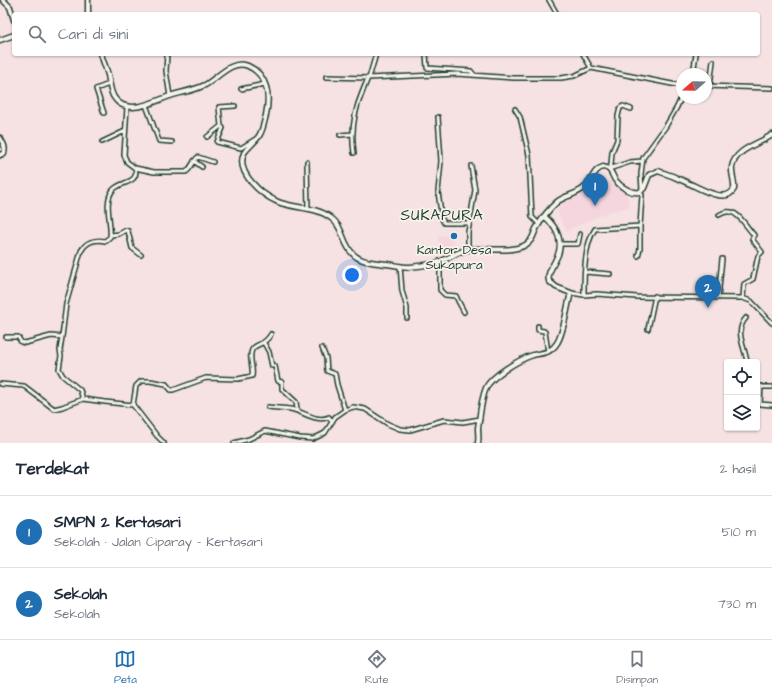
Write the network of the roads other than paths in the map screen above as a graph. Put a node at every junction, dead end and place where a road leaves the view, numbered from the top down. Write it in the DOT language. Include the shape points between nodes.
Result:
graph roads {
  1 [pos="3,0"];
  2 [pos="88,0"];
  3 [pos="548,0"];
  4 [pos="88,12"];
  5 [pos="556,12"];
  6 [pos="12,14"];
  7 [pos="12,36"];
  8 [pos="0,40"];
  9 [pos="101,56"];
  10 [pos="167,56"];
  11 [pos="375,56"];
  12 [pos="426,56"];
  13 [pos="584,56"];
  14 [pos="696,56"];
  15 [pos="713,61"];
  16 [pos="590,68"];
  17 [pos="694,68"];
  18 [pos="712,69"];
  19 [pos="474,75"];
  20 [pos="326,78"];
  21 [pos="369,78"];
  22 [pos="109,84"];
  23 [pos="265,84"];
  24 [pos="676,85"];
  25 [pos="712,86"];
  26 [pos="772,88"];
  27 [pos="241,89"];
  28 [pos="170,96"];
  29 [pos="146,104"];
  30 [pos="678,104"];
  31 [pos="127,106"];
  32 [pos="235,106"];
  33 [pos="631,108"];
  34 [pos="515,109"];
  35 [pos="104,113"];
  36 [pos="438,117"];
  37 [pos="221,126"];
  38 [pos="125,132"];
  39 [pos="352,134"];
  40 [pos="340,135"];
  41 [pos="772,135"];
  42 [pos="207,137"];
  43 [pos="0,138"];
  44 [pos="256,140"];
  45 [pos="102,142"];
  46 [pos="172,142"];
  47 [pos="354,153"];
  48 [pos="0,155"];
  49 [pos="194,161"];
  50 [pos="642,161"];
  51 [pos="213,162"];
  52 [pos="307,162"];
  53 [pos="471,166"];
  54 [pos="202,167"];
  55 [pos="135,168"];
  56 [pos="609,169"];
  57 [pos="641,191"];
  58 [pos="308,209"];
  59 [pos="718,215"];
  60 [pos="544,216"];
  61 [pos="470,223"];
  62 [pos="539,224"];
  63 [pos="640,226"];
  64 [pos="580,234"];
  65 [pos="111,235"];
  66 [pos="560,244"];
  67 [pos="468,249"];
  68 [pos="141,255"];
  69 [pos="638,256"];
  70 [pos="722,259"];
  71 [pos="440,262"];
  72 [pos="400,266"];
  73 [pos="585,272"];
  74 [pos="610,274"];
  75 [pos="571,293"];
  76 [pos="584,295"];
  77 [pos="655,296"];
  78 [pos="718,298"];
  79 [pos="743,298"];
  80 [pos="464,312"];
  81 [pos="407,318"];
  82 [pos="746,318"];
  83 [pos="772,323"];
  84 [pos="538,326"];
  85 [pos="648,329"];
  86 [pos="271,334"];
  87 [pos="6,337"];
  88 [pos="62,337"];
  89 [pos="264,343"];
  90 [pos="322,348"];
  91 [pos="548,352"];
  92 [pos="746,359"];
  93 [pos="0,384"];
  94 [pos="760,386"];
  95 [pos="772,387"];
  96 [pos="760,395"];
  97 [pos="83,399"];
  98 [pos="133,405"];
  99 [pos="772,405"];
  100 [pos="268,407"];
  101 [pos="345,410"];
  102 [pos="299,412"];
  103 [pos="480,419"];
  104 [pos="332,422"];
  105 [pos="164,443"];
  106 [pos="234,443"];
  107 [pos="478,443"];
  1 -- 6 [label="main road"];
  2 -- 4 [label="main road"];
  3 -- 5 [label="street"];
  7 -- 8 [label="main road"];
  9 -- 22 [label="main road"];
  10 -- 28 [label="street"];
  11 -- 21 [label="street"];
  12 -- 19 [label="street" via="427,68 471,71"];
  13 -- 16 [label="street"];
  14 -- 17 [label="street"];
  15 -- 18 [label="street"];
  16 -- 19 [label="street" via="574,76 561,78"];
  16 -- 24 [label="street"];
  19 -- 21 [label="street"];
  20 -- 21 [label="street"];
  21 -- 39 [label="street" via="361,94"];
  22 -- 31 [label="main road" via="115,99"];
  22 -- 35 [label="street" via="96,89"];
  23 -- 27 [label="street"];
  23 -- 28 [label="main road" via="253,69 237,65 203,86"];
  23 -- 44 [label="main road" via="268,94 267,107 263,128"];
  25 -- 26 [label="street"];
  28 -- 29 [label="main road"];
  29 -- 31 [label="main road"];
  29 -- 46 [label="street" via="159,141"];
  30 -- 50 [label="street"];
  31 -- 38 [label="street"];
  32 -- 37 [label="street" via="219,107"];
  33 -- 56 [label="street" via="620,108 617,140"];
  34 -- 62 [label="street" via="520,117 529,156 532,217"];
  36 -- 61 [label="street" via="441,161 438,192 442,221"];
  37 -- 42 [label="street"];
  37 -- 44 [label="street" via="223,128 217,142 242,148"];
  38 -- 45 [label="street"];
  38 -- 55 [label="street" via="125,158"];
  39 -- 40 [label="street"];
  39 -- 47 [label="street"];
  41 -- 57 [label="main road" via="743,151 734,160 734,189 729,194 715,195 666,173 658,172 650,175"];
  43 -- 48 [label="main road" via="5,149"];
  44 -- 58 [label="main road" via="244,153 243,161 244,169 254,185 265,196"];
  49 -- 51 [label="street" via="198,157"];
  49 -- 54 [label="street"];
  49 -- 55 [label="street" via="186,172 154,172"];
  50 -- 56 [label="street"];
  50 -- 57 [label="street"];
  52 -- 58 [label="street"];
  53 -- 61 [label="street" via="475,190"];
  55 -- 65 [label="street" via="136,175 133,180 111,191 108,207"];
  56 -- 57 [label="main road" via="615,179 626,188 632,192"];
  56 -- 60 [label="main road" via="604,167 596,170 585,188 559,200"];
  57 -- 63 [label="street"];
  58 -- 72 [label="main road" via="318,210 333,219 341,229 350,251 358,259"];
  59 -- 79 [label="street" via="733,212 754,235 752,239 762,252 758,256 753,279 744,284"];
  60 -- 62 [label="main road"];
  60 -- 66 [label="main road" via="555,228"];
  61 -- 67 [label="street"];
  62 -- 67 [label="main road" via="529,243 524,247"];
  63 -- 69 [label="street"];
  63 -- 73 [label="street" via="595,229"];
  64 -- 66 [label="street" via="578,244"];
  65 -- 68 [label="street" via="128,231 132,248"];
  65 -- 88 [label="street" via="108,240 96,240 80,251 66,304"];
  66 -- 75 [label="main road" via="549,281"];
  67 -- 71 [label="main road"];
  70 -- 78 [label="street"];
  71 -- 72 [label="main road"];
  71 -- 80 [label="street" via="440,290 446,295 456,296"];
  72 -- 81 [label="street"];
  73 -- 74 [label="street"];
  73 -- 76 [label="street"];
  75 -- 76 [label="street"];
  75 -- 91 [label="main road" via="558,342"];
  76 -- 77 [label="street"];
  77 -- 78 [label="street"];
  77 -- 85 [label="street"];
  78 -- 79 [label="street"];
  79 -- 83 [label="street" via="751,301"];
  82 -- 92 [label="street" via="742,325 741,340"];
  84 -- 91 [label="street" via="538,330 545,332"];
  86 -- 89 [label="street"];
  87 -- 88 [label="street" via="18,337 25,343 51,336"];
  88 -- 97 [label="street" via="59,369 67,380 80,390"];
  89 -- 98 [label="street" via="252,350 252,376 238,379 206,378 173,390 166,384 141,381 136,386"];
  89 -- 102 [label="street" via="272,366 276,366 282,389 296,402"];
  90 -- 101 [label="street" via="327,371 335,374"];
  91 -- 103 [label="main road" via="518,361 490,382 486,389"];
  93 -- 97 [label="street" via="24,386 54,409"];
  94 -- 95 [label="street"];
  96 -- 99 [label="street" via="760,404"];
  97 -- 98 [label="street"];
  98 -- 105 [label="street"];
  100 -- 102 [label="street"];
  101 -- 103 [label="street" via="352,407 365,409 388,424 410,430 444,420 463,422"];
  101 -- 104 [label="street"];
  102 -- 104 [label="street" via="323,420 329,417"];
  103 -- 107 [label="main road"];
  104 -- 106 [label="street" via="325,433 313,439 265,431"];
}
